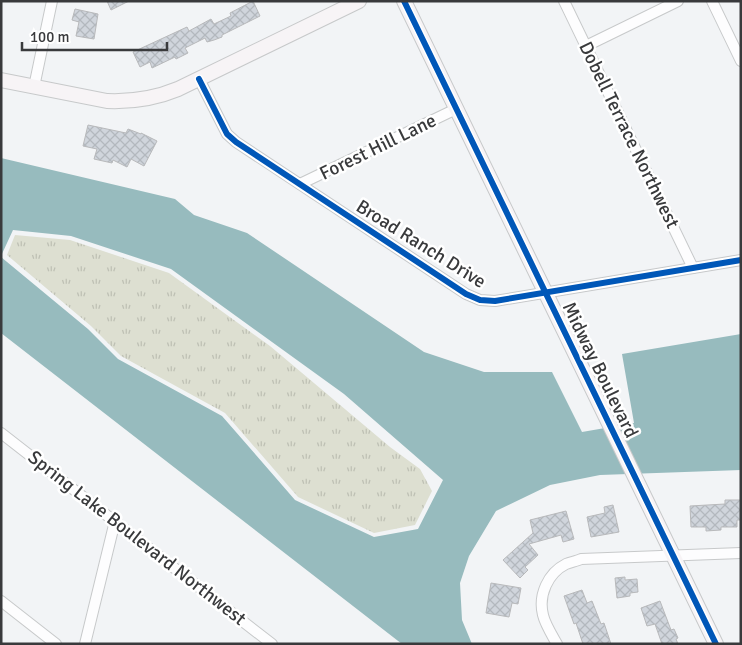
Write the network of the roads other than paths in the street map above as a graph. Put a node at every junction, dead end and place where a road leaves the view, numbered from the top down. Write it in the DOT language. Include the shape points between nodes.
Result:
graph roads {
  1 [pos="52,1"];
  2 [pos="359,1"];
  3 [pos="404,1"];
  4 [pos="564,1"];
  5 [pos="678,1"];
  6 [pos="712,1"];
  7 [pos="586,46"];
  8 [pos="741,62"];
  9 [pos="199,79"];
  10 [pos="1,80"];
  11 [pos="34,87"];
  12 [pos="456,109"];
  13 [pos="300,184"];
  14 [pos="741,260"];
  15 [pos="693,268"];
  16 [pos="546,293"];
  17 [pos="1,433"];
  18 [pos="115,521"];
  19 [pos="741,553"];
  20 [pos="673,556"];
  21 [pos="1,601"];
  22 [pos="56,644"];
  23 [pos="85,644"];
  24 [pos="272,644"];
  25 [pos="557,644"];
  26 [pos="716,644"];
  1 -- 11 [label="street"];
  2 -- 9 [label="street"];
  3 -- 12 [label="street, Midway Boulevard"];
  4 -- 7 [label="street, Dobell Terrace Northwest"];
  5 -- 7 [label="street"];
  6 -- 8 [label="street"];
  7 -- 15 [label="street, Dobell Terrace Northwest"];
  9 -- 11 [label="street" via="164,95 121,102"];
  9 -- 13 [label="street, Broad Ranch Drive" via="227,134"];
  10 -- 11 [label="street"];
  12 -- 13 [label="street, Forest Hill Lane"];
  12 -- 16 [label="street, Midway Boulevard"];
  13 -- 16 [label="street, Broad Ranch Drive" via="473,297 496,301"];
  14 -- 15 [label="street, Broad Ranch Drive"];
  15 -- 16 [label="street, Broad Ranch Drive"];
  16 -- 20 [label="street, Midway Boulevard"];
  17 -- 18 [label="street, Spring Lake Boulevard Northwest"];
  18 -- 23 [label="street"];
  18 -- 24 [label="street, Spring Lake Boulevard Northwest"];
  19 -- 20 [label="street"];
  20 -- 25 [label="street" via="582,560 554,572 545,585 541,600 543,615"];
  20 -- 26 [label="street, Midway Boulevard"];
  21 -- 22 [label="street"];
}
